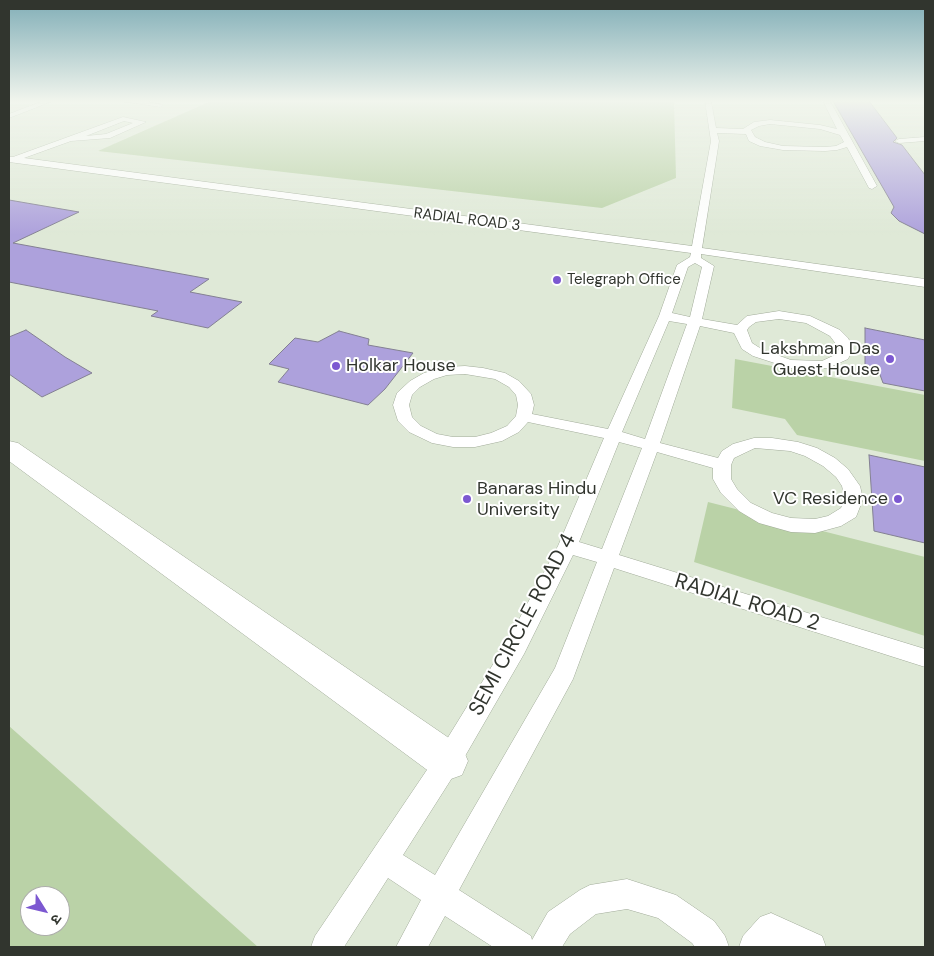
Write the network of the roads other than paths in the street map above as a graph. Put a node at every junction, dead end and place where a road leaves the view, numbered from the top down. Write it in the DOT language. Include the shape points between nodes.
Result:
graph roads {
  1 [pos="52,146"];
  2 [pos="714,146"];
  3 [pos="771,146"];
  4 [pos="840,146"];
  5 [pos="852,146"];
  6 [pos="11,159"];
  7 [pos="872,186"];
  8 [pos="695,254"];
  9 [pos="925,283"];
  10 [pos="665,316"];
  11 [pos="695,321"];
  12 [pos="740,330"];
  13 [pos="524,417"];
  14 [pos="613,435"];
  15 [pos="651,445"];
  16 [pos="9,449"];
  17 [pos="722,465"];
  18 [pos="568,546"];
  19 [pos="608,559"];
  20 [pos="925,658"];
  21 [pos="448,761"];
  22 [pos="384,859"];
  23 [pos="440,895"];
  24 [pos="326,947"];
  25 [pos="411,947"];
  26 [pos="520,947"];
  27 [pos="545,947"];
  28 [pos="714,947"];
  29 [pos="754,947"];
  30 [pos="811,947"];
  1 -- 6 [label="lane"];
  2 -- 8 [label="lane"];
  3 -- 4 [label="lane" via="825,149"];
  5 -- 7 [label="lane"];
  6 -- 8 [label="lane, RADIAL ROAD 3"];
  8 -- 9 [label="lane, RADIAL ROAD 3"];
  8 -- 10 [label="lane, SEMI CIRCLE ROAD 4" via="684,265"];
  8 -- 11 [label="lane" via="708,266"];
  10 -- 11 [label="lane"];
  10 -- 14 [label="lane, SEMI CIRCLE ROAD 4"];
  11 -- 12 [label="lane"];
  11 -- 15 [label="lane"];
  12 -- 12 [label="lane" via="742,338 753,350 790,364 823,365 843,356 846,348 843,340 830,329 794,316 752,318"];
  13 -- 13 [label="lane" via="513,428 496,437 475,442 452,442 432,438 415,429 404,418 401,405 405,393 429,376 465,370 507,380 523,394 526,405"];
  13 -- 14 [label="lane"];
  14 -- 15 [label="lane"];
  14 -- 18 [label="lane, SEMI CIRCLE ROAD 4"];
  15 -- 17 [label="lane"];
  15 -- 19 [label="lane"];
  16 -- 21 [label="street"];
  17 -- 17 [label="lane" via="722,479 730,493 745,507 766,518 791,525 815,526 834,521 848,512 854,499 851,486 842,473 820,457 792,446 754,443 728,455"];
  18 -- 19 [label="lane, RADIAL ROAD 2"];
  18 -- 21 [label="lane, SEMI CIRCLE ROAD 4" via="516,647"];
  19 -- 20 [label="lane, RADIAL ROAD 2"];
  19 -- 23 [label="lane" via="565,672"];
  21 -- 22 [label="lane, SEMI CIRCLE ROAD 4"];
  22 -- 23 [label="lane"];
  22 -- 24 [label="lane, SEMI CIRCLE ROAD 4"];
  23 -- 25 [label="lane"];
  23 -- 26 [label="lane"];
  27 -- 28 [label="lane" via="559,923 590,900 627,894 666,905 703,932"];
  29 -- 30 [label="lane" via="771,928"];
}
